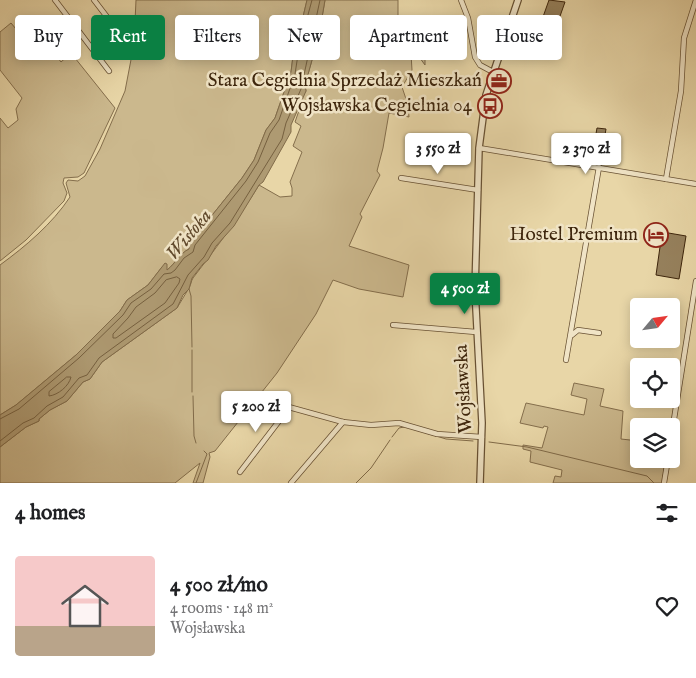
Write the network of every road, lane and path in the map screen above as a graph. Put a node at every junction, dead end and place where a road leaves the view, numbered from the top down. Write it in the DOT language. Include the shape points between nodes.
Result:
graph roads {
  1 [pos="54,0"];
  2 [pos="94,0"];
  3 [pos="461,0"];
  4 [pos="518,0"];
  5 [pos="696,0"];
  6 [pos="106,15"];
  7 [pos="109,71"];
  8 [pos="493,72"];
  9 [pos="479,148"];
  10 [pos="599,167"];
  11 [pos="401,178"];
  12 [pos="666,179"];
  13 [pos="696,184"];
  14 [pos="478,190"];
  15 [pos="696,281"];
  16 [pos="393,325"];
  17 [pos="476,332"];
  18 [pos="599,332"];
  19 [pos="571,336"];
  20 [pos="566,360"];
  21 [pos="674,418"];
  22 [pos="343,422"];
  23 [pos="482,437"];
  24 [pos="666,468"];
  25 [pos="240,472"];
  26 [pos="291,483"];
  27 [pos="480,483"];
  28 [pos="664,483"];
  1 -- 7 [label="street"];
  2 -- 6 [label="street"];
  3 -- 8 [label="street" via="468,18 475,57 480,65"];
  4 -- 8 [label="street, Wojsławska"];
  5 -- 12 [label="street" via="684,38 681,91"];
  8 -- 9 [label="street, Wojsławska" via="483,108"];
  9 -- 10 [label="street"];
  9 -- 14 [label="street, Wojsławska"];
  10 -- 12 [label="street"];
  10 -- 19 [label="street"];
  11 -- 14 [label="street"];
  12 -- 13 [label="street"];
  14 -- 17 [label="street, Wojsławska"];
  15 -- 21 [label="street"];
  16 -- 17 [label="street"];
  17 -- 23 [label="street, Wojsławska"];
  18 -- 19 [label="street" via="578,330"];
  19 -- 20 [label="street"];
  22 -- 23 [label="street" via="399,423 437,434"];
  22 -- 25 [label="street" via="287,407"];
  22 -- 26 [label="street"];
  23 -- 27 [label="street, Wojsławska"];
  24 -- 28 [label="street"];
}
